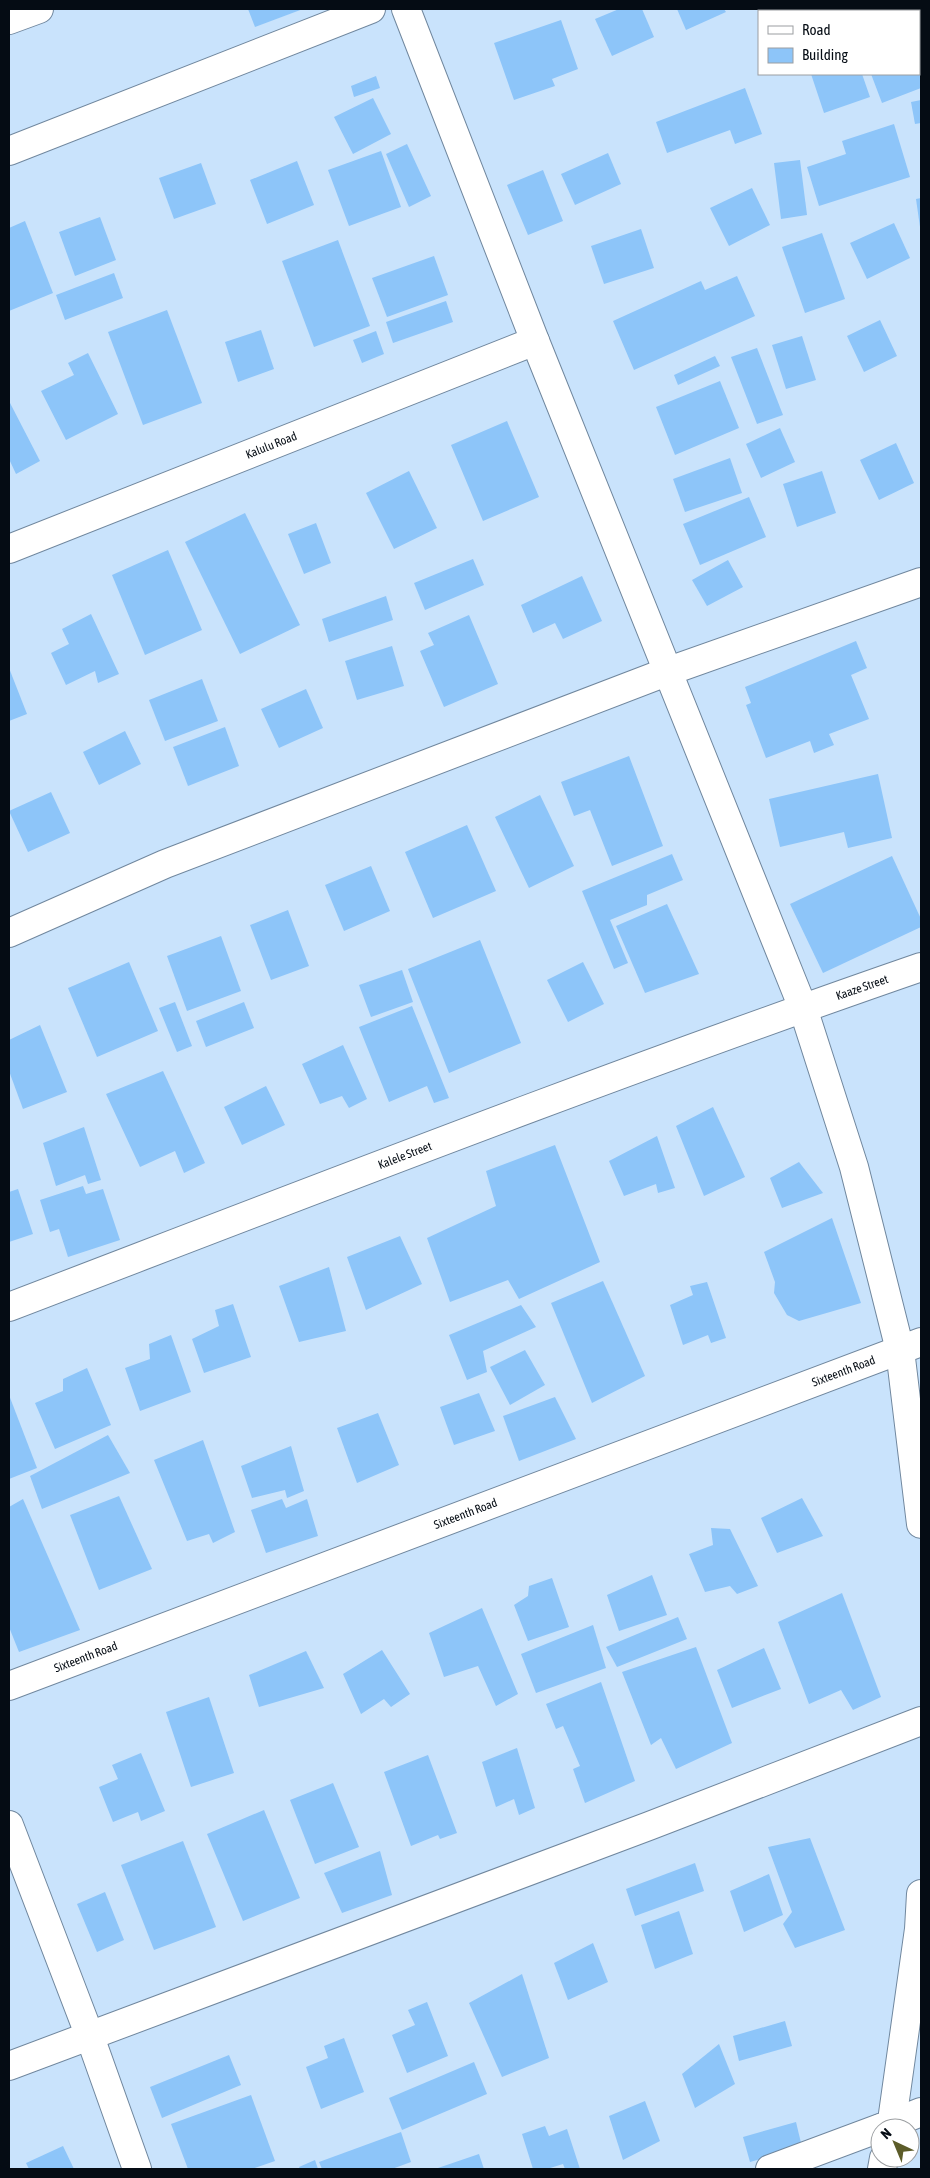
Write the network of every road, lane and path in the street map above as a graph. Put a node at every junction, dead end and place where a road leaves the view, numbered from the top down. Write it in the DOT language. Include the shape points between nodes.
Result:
graph roads {
  1 [pos="39,9"];
  2 [pos="371,9"];
  3 [pos="406,9"];
  4 [pos="9,20"];
  5 [pos="9,151"];
  6 [pos="536,341"];
  7 [pos="9,549"];
  8 [pos="921,582"];
  9 [pos="669,671"];
  10 [pos="9,933"];
  11 [pos="921,967"];
  12 [pos="803,1008"];
  13 [pos="9,1307"];
  14 [pos="910,1346"];
  15 [pos="921,1524"];
  16 [pos="9,1686"];
  17 [pos="921,1721"];
  18 [pos="9,1826"];
  19 [pos="921,1894"];
  20 [pos="89,2034"];
  21 [pos="9,2066"];
  22 [pos="921,2112"];
  23 [pos="887,2118"];
  24 [pos="907,2118"];
  25 [pos="870,2133"];
  26 [pos="138,2169"];
  27 [pos="770,2169"];
  1 -- 4 [label="street"];
  2 -- 5 [label="street"];
  3 -- 6 [label="street"];
  6 -- 7 [label="street, Kalulu Road"];
  6 -- 9 [label="street"];
  8 -- 9 [label="street"];
  9 -- 10 [label="street" via="165,864"];
  9 -- 12 [label="street"];
  11 -- 12 [label="street, Kaaze Street"];
  12 -- 13 [label="street, Kalele Street"];
  12 -- 14 [label="street"];
  14 -- 15 [label="street"];
  14 -- 16 [label="street, Sixteenth Road"];
  17 -- 20 [label="street"];
  18 -- 20 [label="street"];
  19 -- 23 [label="street" via="919,1928"];
  20 -- 21 [label="street"];
  20 -- 26 [label="street"];
  22 -- 24 [label="street"];
  25 -- 27 [label="street"];
}
